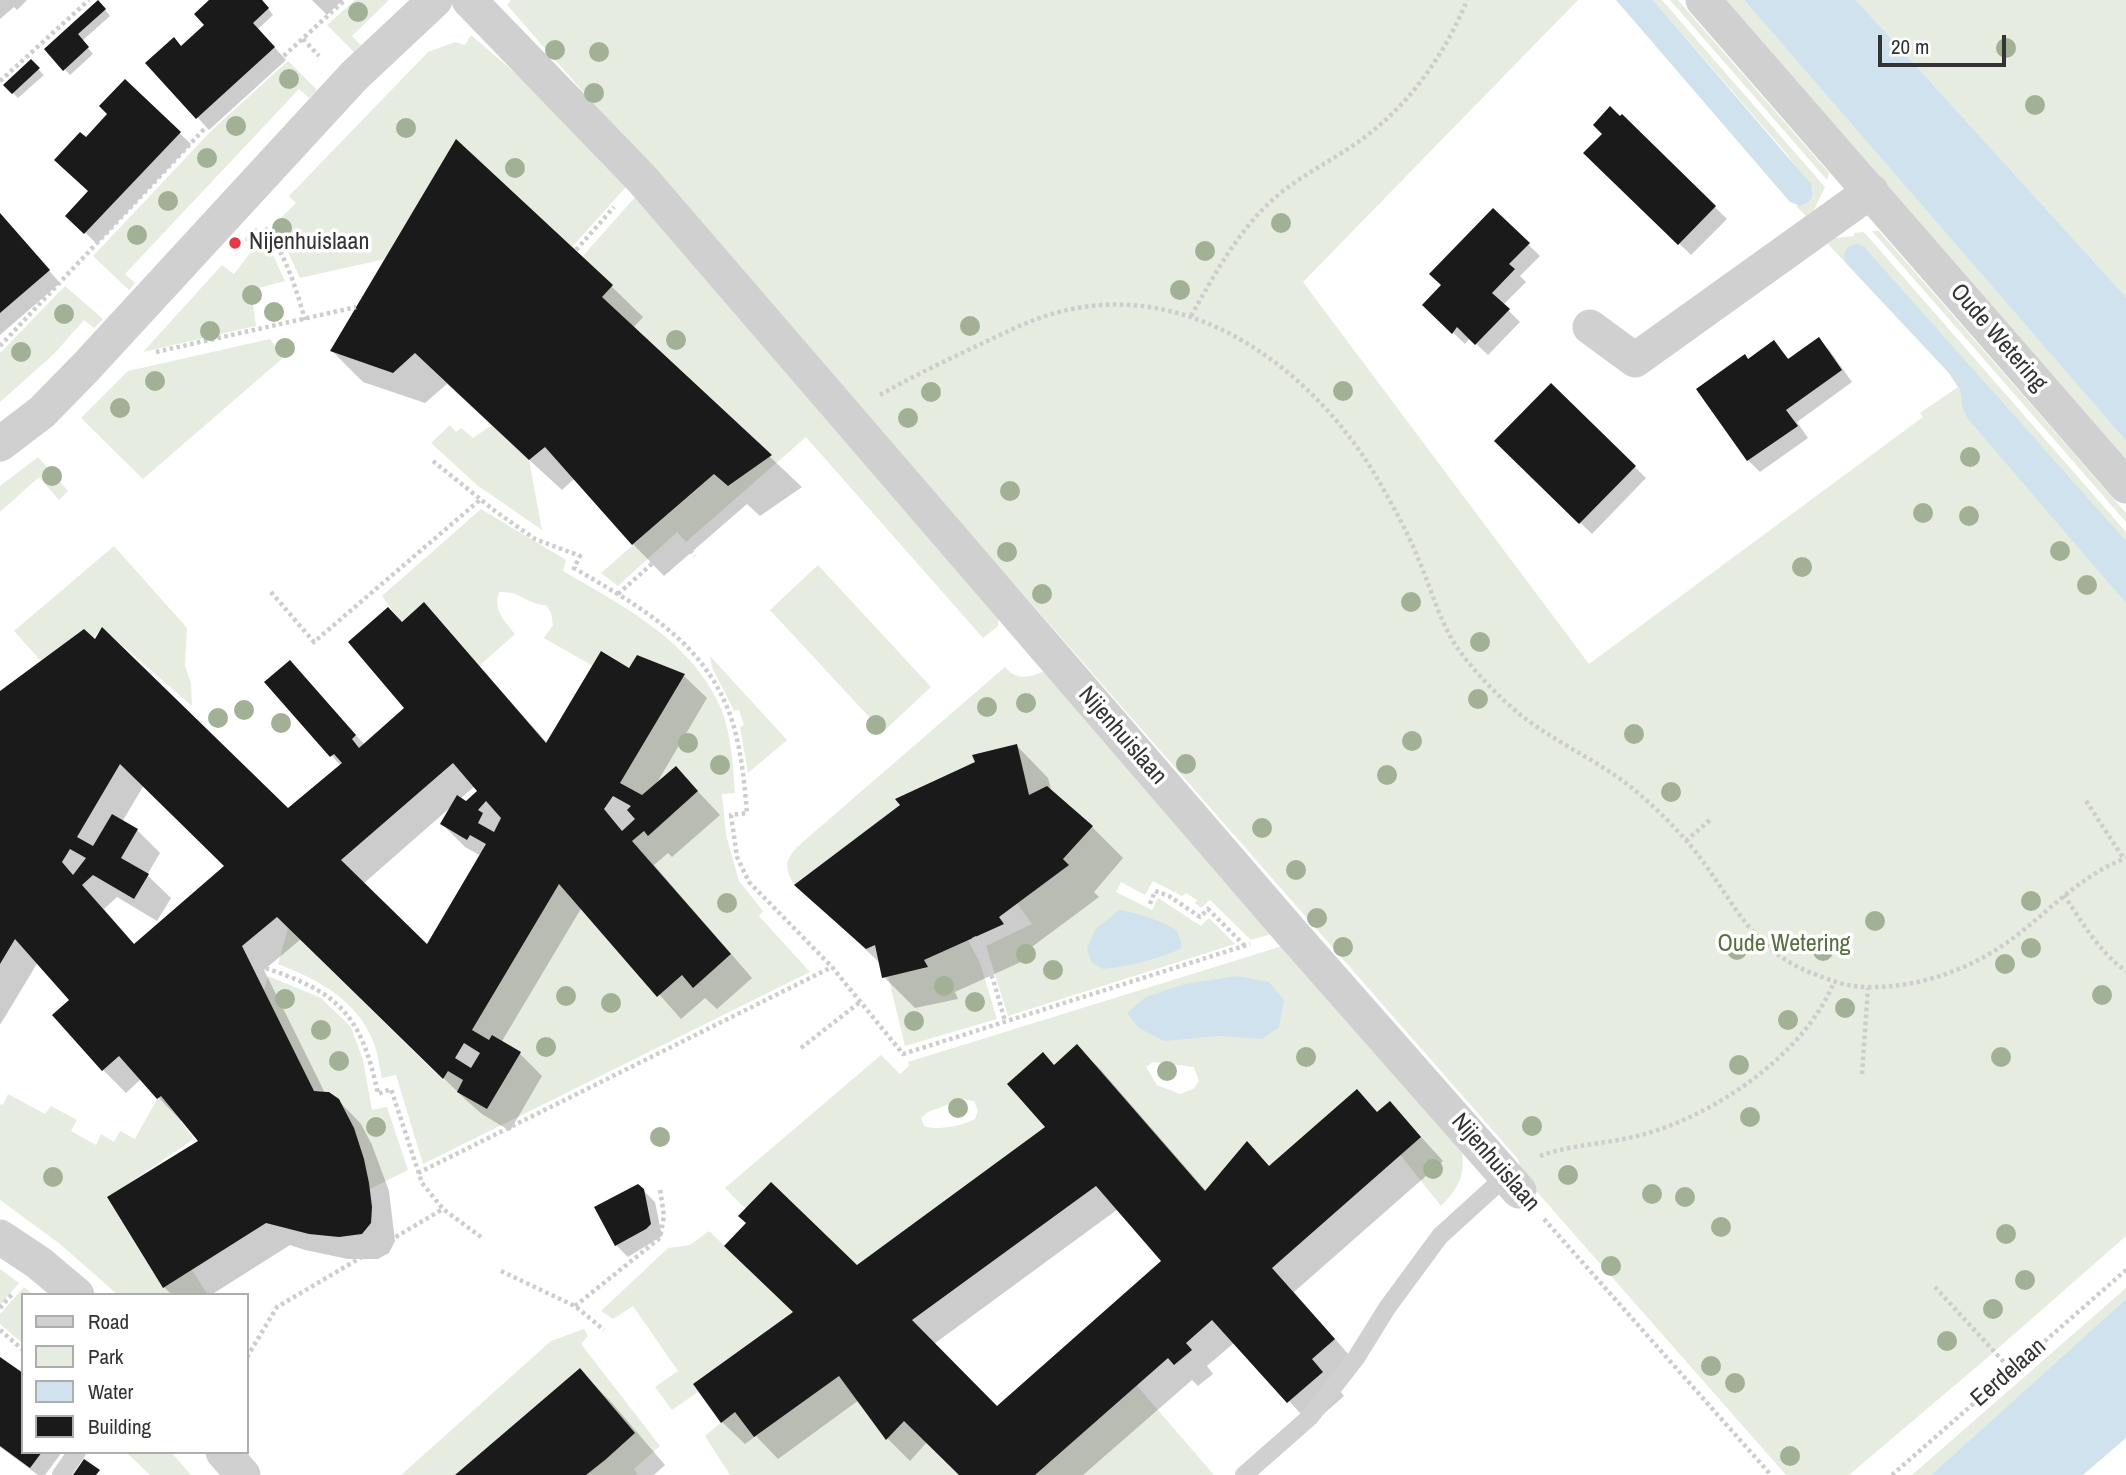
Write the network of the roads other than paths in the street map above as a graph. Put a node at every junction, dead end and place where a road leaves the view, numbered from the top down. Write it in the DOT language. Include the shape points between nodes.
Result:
graph roads {
  1 [pos="435,0"];
  2 [pos="469,0"];
  3 [pos="1703,0"];
  4 [pos="1871,191"];
  5 [pos="1590,327"];
  6 [pos="0,444"];
  7 [pos="2126,486"];
  8 [pos="1511,1181"];
  9 [pos="0,1237"];
  10 [pos="75,1293"];
  11 [pos="76,1454"];
  12 [pos="225,1454"];
  13 [pos="61,1475"];
  14 [pos="243,1475"];
  15 [pos="1244,1475"];
  1 -- 6 [label="street" via="354,76 42,412"];
  2 -- 8 [label="street, Nijenhuislaan" via="640,178"];
  3 -- 4 [label="street, Oude Wetering"];
  4 -- 5 [label="street" via="1635,360"];
  4 -- 7 [label="street, Oude Wetering"];
  8 -- 15 [label="lane" via="1440,1236 1310,1417"];
  9 -- 10 [label="street"];
  11 -- 13 [label="lane"];
  12 -- 14 [label="street"];
}
